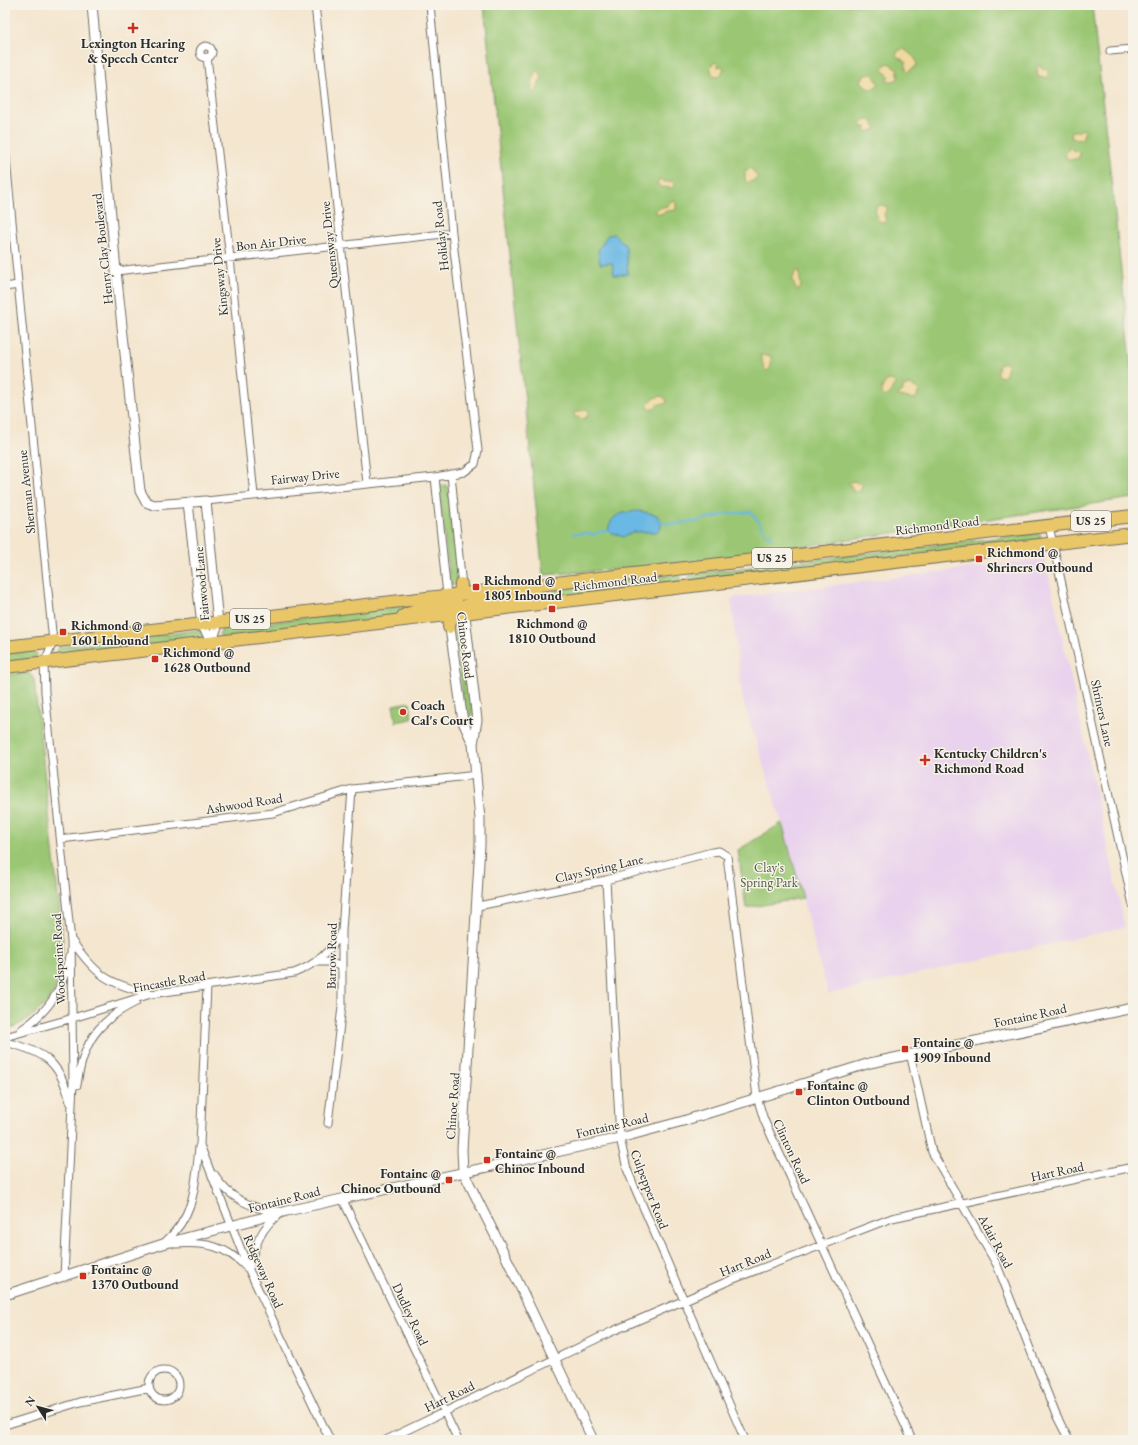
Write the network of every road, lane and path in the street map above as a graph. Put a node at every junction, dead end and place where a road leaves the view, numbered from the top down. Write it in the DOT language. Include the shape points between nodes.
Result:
graph roads {
  1 [pos="92,5"];
  2 [pos="315,5"];
  3 [pos="430,5"];
  4 [pos="1133,49"];
  5 [pos="1110,51"];
  6 [pos="206,58"];
  7 [pos="5,149"];
  8 [pos="452,233"];
  9 [pos="342,247"];
  10 [pos="230,258"];
  11 [pos="116,271"];
  12 [pos="18,286"];
  13 [pos="5,287"];
  14 [pos="476,463"];
  15 [pos="451,474"];
  16 [pos="435,476"];
  17 [pos="367,483"];
  18 [pos="140,491"];
  19 [pos="254,495"];
  20 [pos="206,501"];
  21 [pos="188,503"];
  22 [pos="1133,516"];
  23 [pos="1049,526"];
  24 [pos="1133,534"];
  25 [pos="1053,544"];
  26 [pos="547,585"];
  27 [pos="461,591"];
  28 [pos="453,611"];
  29 [pos="218,623"];
  30 [pos="202,625"];
  31 [pos="53,642"];
  32 [pos="212,642"];
  33 [pos="5,647"];
  34 [pos="44,664"];
  35 [pos="5,667"];
  36 [pos="473,744"];
  37 [pos="477,775"];
  38 [pos="352,789"];
  39 [pos="61,839"];
  40 [pos="724,852"];
  41 [pos="606,880"];
  42 [pos="1133,905"];
  43 [pos="478,906"];
  44 [pos="342,931"];
  45 [pos="71,941"];
  46 [pos="315,962"];
  47 [pos="342,967"];
  48 [pos="206,986"];
  49 [pos="151,994"];
  50 [pos="1133,1008"];
  51 [pos="73,1018"];
  52 [pos="8,1036"];
  53 [pos="5,1042"];
  54 [pos="910,1053"];
  55 [pos="757,1097"];
  56 [pos="72,1109"];
  57 [pos="328,1123"];
  58 [pos="620,1138"];
  59 [pos="200,1145"];
  60 [pos="1133,1168"];
  61 [pos="463,1171"];
  62 [pos="342,1198"];
  63 [pos="962,1204"];
  64 [pos="287,1210"];
  65 [pos="231,1226"];
  66 [pos="163,1244"];
  67 [pos="822,1245"];
  68 [pos="249,1270"];
  69 [pos="64,1277"];
  70 [pos="5,1295"];
  71 [pos="684,1301"];
  72 [pos="555,1359"];
  73 [pos="149,1388"];
  74 [pos="444,1411"];
  75 [pos="5,1425"];
  76 [pos="330,1440"];
  77 [pos="386,1440"];
  78 [pos="458,1440"];
  79 [pos="593,1440"];
  80 [pos="745,1440"];
  81 [pos="912,1440"];
  82 [pos="1069,1440"];
  1 -- 11 [label="street, Henry Clay Boulevard"];
  2 -- 9 [label="street, Queensway Drive"];
  3 -- 8 [label="street, Holiday Road"];
  4 -- 5 [label="street"];
  6 -- 10 [label="street, Kingsway Drive"];
  7 -- 12 [label="street, Sherman Avenue"];
  8 -- 9 [label="street, Bon Air Drive"];
  8 -- 14 [label="street, Holiday Road" via="478,450"];
  9 -- 10 [label="street, Bon Air Drive"];
  9 -- 17 [label="street, Queensway Drive"];
  10 -- 11 [label="street, Bon Air Drive"];
  10 -- 19 [label="street, Kingsway Drive"];
  11 -- 18 [label="street, Henry Clay Boulevard"];
  12 -- 13 [label="street"];
  12 -- 31 [label="street, Sherman Avenue"];
  14 -- 15 [label="street, Fairway Drive" via="464,472"];
  15 -- 16 [label="street, Fairway Drive"];
  15 -- 27 [label="street"];
  16 -- 17 [label="street, Fairway Drive"];
  16 -- 28 [label="street"];
  17 -- 19 [label="street, Fairway Drive"];
  18 -- 21 [label="street, Fairway Drive" via="150,504"];
  19 -- 20 [label="street, Fairway Drive"];
  20 -- 21 [label="street, Fairway Drive"];
  20 -- 29 [label="street, Fairwood Lane"];
  21 -- 30 [label="street, Fairwood Lane"];
  22 -- 23 [label="main road, Richmond Road / US 25"];
  23 -- 25 [label="street, Shriners Lane"];
  23 -- 26 [label="main road, Richmond Road / US 25"];
  24 -- 25 [label="main road, Richmond Road / US 25"];
  25 -- 28 [label="main road, Richmond Road / US 25"];
  25 -- 42 [label="street, Shriners Lane"];
  26 -- 27 [label="main road, Richmond Road / US 25"];
  26 -- 28 [label="main road" via="517,597"];
  27 -- 28 [label="main road" via="452,603"];
  28 -- 29 [label="main road, Richmond Road / US 25"];
  28 -- 32 [label="main road, US 25" via="425,608 384,623"];
  28 -- 36 [label="street, Chinoe Road" via="463,722"];
  28 -- 36 [label="street, Chinoe Road" via="477,720"];
  29 -- 30 [label="main road, Richmond Road / US 25"];
  29 -- 32 [label="street, Fairwood Lane"];
  30 -- 31 [label="main road, Richmond Road / US 25"];
  30 -- 32 [label="street, Fairwood Lane"];
  31 -- 33 [label="main road, Richmond Road / US 25"];
  31 -- 34 [label="street, Woodspoint Road"];
  32 -- 34 [label="main road, US 25"];
  34 -- 35 [label="main road, US 25"];
  34 -- 39 [label="street, Woodspoint Road"];
  36 -- 37 [label="street, Chinoe Road"];
  37 -- 38 [label="street, Ashwood Road"];
  37 -- 43 [label="street, Chinoe Road" via="480,819"];
  38 -- 39 [label="street, Ashwood Road" via="273,813"];
  38 -- 44 [label="street, Barrow Road"];
  39 -- 45 [label="street, Woodspoint Road"];
  40 -- 41 [label="street, Clays Spring Lane" via="709,852"];
  40 -- 55 [label="street, Clinton Road" via="728,856"];
  41 -- 43 [label="street, Clays Spring Lane"];
  41 -- 58 [label="street, Culpepper Road"];
  43 -- 61 [label="street, Chinoe Road" via="462,1150"];
  44 -- 46 [label="street, Fincastle Road" via="333,946"];
  44 -- 47 [label="street, Barrow Road"];
  45 -- 49 [label="street" via="104,978 124,987"];
  45 -- 51 [label="street, Woodspoint Road"];
  45 -- 52 [label="street" via="65,976 55,998 40,1017"];
  46 -- 47 [label="street" via="330,962"];
  46 -- 48 [label="street, Fincastle Road" via="304,969 284,975"];
  47 -- 57 [label="street, Barrow Road" via="342,1007"];
  48 -- 49 [label="street, Fincastle Road"];
  48 -- 59 [label="street, Ridgeway Road"];
  49 -- 51 [label="street, Fincastle Road"];
  49 -- 56 [label="street" via="112,1015 96,1032 81,1064"];
  50 -- 54 [label="street, Fontaine Road"];
  51 -- 52 [label="street, Fincastle Road"];
  51 -- 56 [label="street, Woodspoint Road"];
  53 -- 56 [label="street" via="39,1053 51,1061 65,1086"];
  54 -- 55 [label="street, Fontaine Road" via="850,1068"];
  54 -- 63 [label="street, Adair Road" via="932,1152"];
  55 -- 58 [label="street, Fontaine Road"];
  55 -- 67 [label="street, Clinton Road" via="764,1120"];
  56 -- 69 [label="street, Woodspoint Road"];
  58 -- 61 [label="street, Fontaine Road"];
  58 -- 71 [label="street, Culpepper Road" via="627,1169"];
  59 -- 64 [label="street" via="219,1182 234,1196 262,1209"];
  59 -- 65 [label="street, Ridgeway Road"];
  59 -- 66 [label="street" via="194,1194 189,1212"];
  60 -- 63 [label="street, Hart Road"];
  61 -- 62 [label="street, Fontaine Road"];
  61 -- 72 [label="street, Chinoe Road"];
  62 -- 64 [label="street, Fontaine Road"];
  62 -- 74 [label="street, Dudley Road"];
  63 -- 67 [label="street, Hart Road" via="892,1218"];
  63 -- 82 [label="street, Adair Road" via="997,1265 1056,1414"];
  64 -- 65 [label="street, Fontaine Road"];
  64 -- 68 [label="street" via="274,1218 262,1232 254,1248"];
  65 -- 66 [label="street, Fontaine Road"];
  65 -- 68 [label="street, Ridgeway Road"];
  66 -- 68 [label="street" via="196,1242 217,1246"];
  66 -- 69 [label="street, Fontaine Road"];
  67 -- 71 [label="street, Hart Road"];
  67 -- 81 [label="street, Clinton Road"];
  68 -- 76 [label="street, Ridgeway Road"];
  69 -- 70 [label="street, Fontaine Road"];
  71 -- 72 [label="street, Hart Road"];
  71 -- 80 [label="street, Culpepper Road"];
  72 -- 74 [label="street, Hart Road"];
  72 -- 79 [label="street, Chinoe Road"];
  73 -- 73 [label="street" via="158,1399 168,1400 178,1390 178,1380 172,1372 163,1370 154,1374"];
  73 -- 75 [label="street" via="80,1402"];
  74 -- 77 [label="street, Hart Road"];
  74 -- 78 [label="street, Dudley Road"];
}
